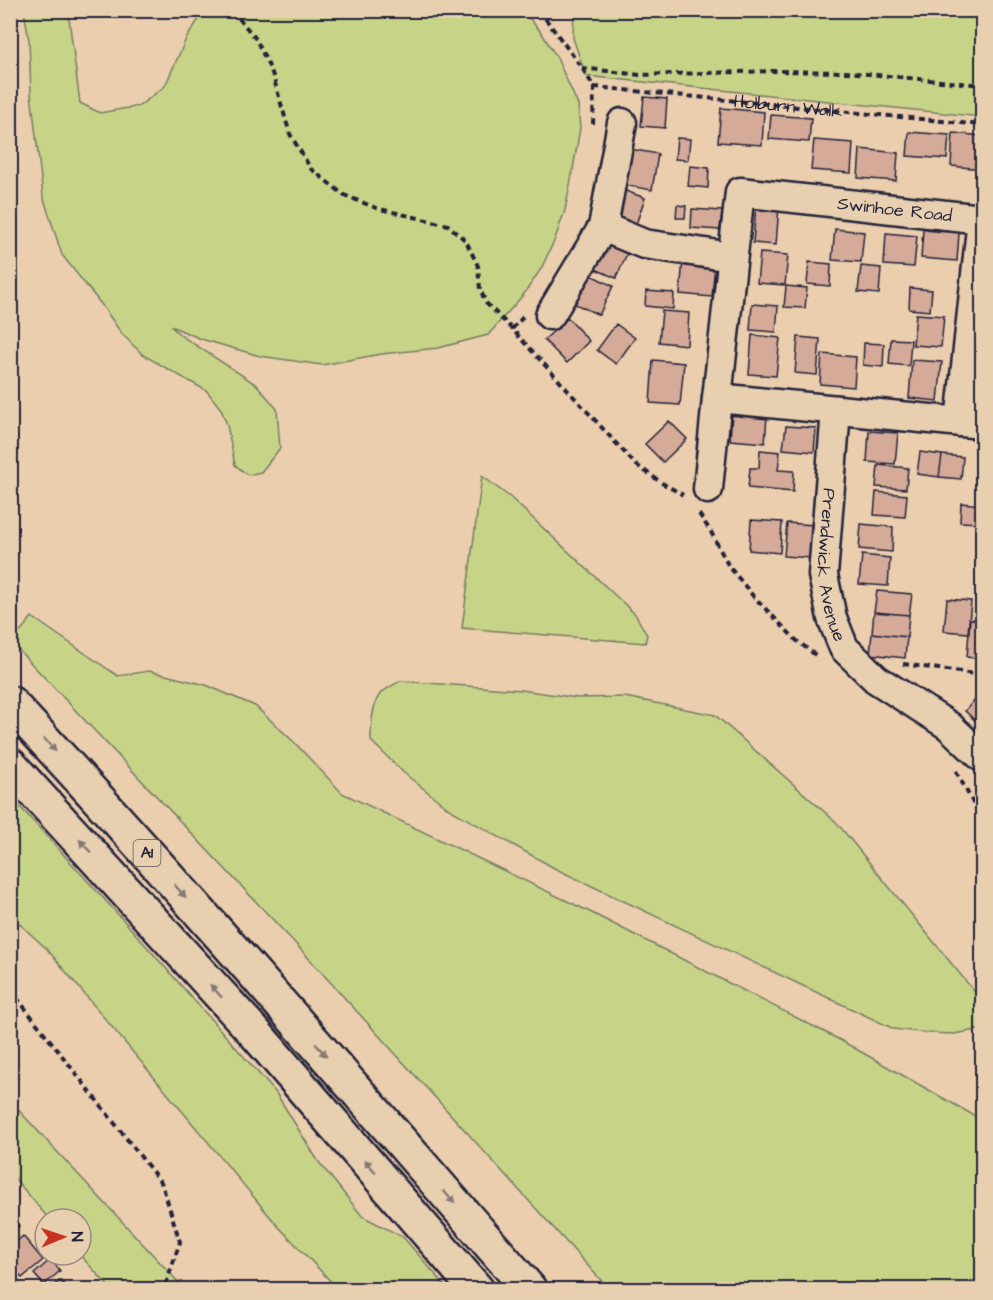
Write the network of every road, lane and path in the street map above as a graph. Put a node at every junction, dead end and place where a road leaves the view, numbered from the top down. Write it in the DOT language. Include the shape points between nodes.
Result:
graph roads {
  1 [pos="232,10"];
  2 [pos="539,10"];
  3 [pos="582,68"];
  4 [pos="982,86"];
  5 [pos="594,87"];
  6 [pos="622,123"];
  7 [pos="982,125"];
  8 [pos="593,127"];
  9 [pos="603,227"];
  10 [pos="732,257"];
  11 [pos="540,313"];
  12 [pos="513,329"];
  13 [pos="717,398"];
  14 [pos="836,410"];
  15 [pos="971,423"];
  16 [pos="697,498"];
  17 [pos="824,662"];
  18 [pos="863,667"];
  19 [pos="982,675"];
  20 [pos="10,703"];
  21 [pos="982,757"];
  22 [pos="10,765"];
  23 [pos="956,771"];
  24 [pos="982,820"];
  25 [pos="10,990"];
  26 [pos="164,1290"];
  27 [pos="477,1290"];
  28 [pos="530,1290"];
  1 -- 12 [label="path" via="256,39 272,73 290,134 311,169 344,195 376,208 448,225 466,241 478,266 486,303"];
  2 -- 3 [label="path"];
  3 -- 4 [label="path" via="640,75 846,72"];
  3 -- 5 [label="path"];
  5 -- 7 [label="path, Holburn Walk"];
  5 -- 8 [label="path"];
  6 -- 9 [label="street"];
  9 -- 10 [label="street" via="644,244"];
  9 -- 11 [label="street"];
  10 -- 13 [label="street, Swinhoe Road"];
  10 -- 15 [label="street, Swinhoe Road" via="740,192 982,219"];
  11 -- 12 [label="path"];
  12 -- 16 [label="path" via="635,464 662,483"];
  13 -- 14 [label="street, Swinhoe Road"];
  13 -- 16 [label="street, Swinhoe Road"];
  14 -- 15 [label="street, Swinhoe Road"];
  14 -- 18 [label="street, Prendwick Avenue" via="823,575 832,618 844,648"];
  16 -- 17 [label="path" via="728,565 796,640"];
  18 -- 19 [label="path" via="892,662"];
  18 -- 21 [label="street, Prendwick Avenue" via="949,726"];
  20 -- 28 [label="highway, A1, one-way" via="275,997"];
  27 -- 22 [label="highway, A1, one-way" via="256,1034"];
  23 -- 24 [label="path"];
  25 -- 26 [label="path" via="162,1184 180,1242"];
}
